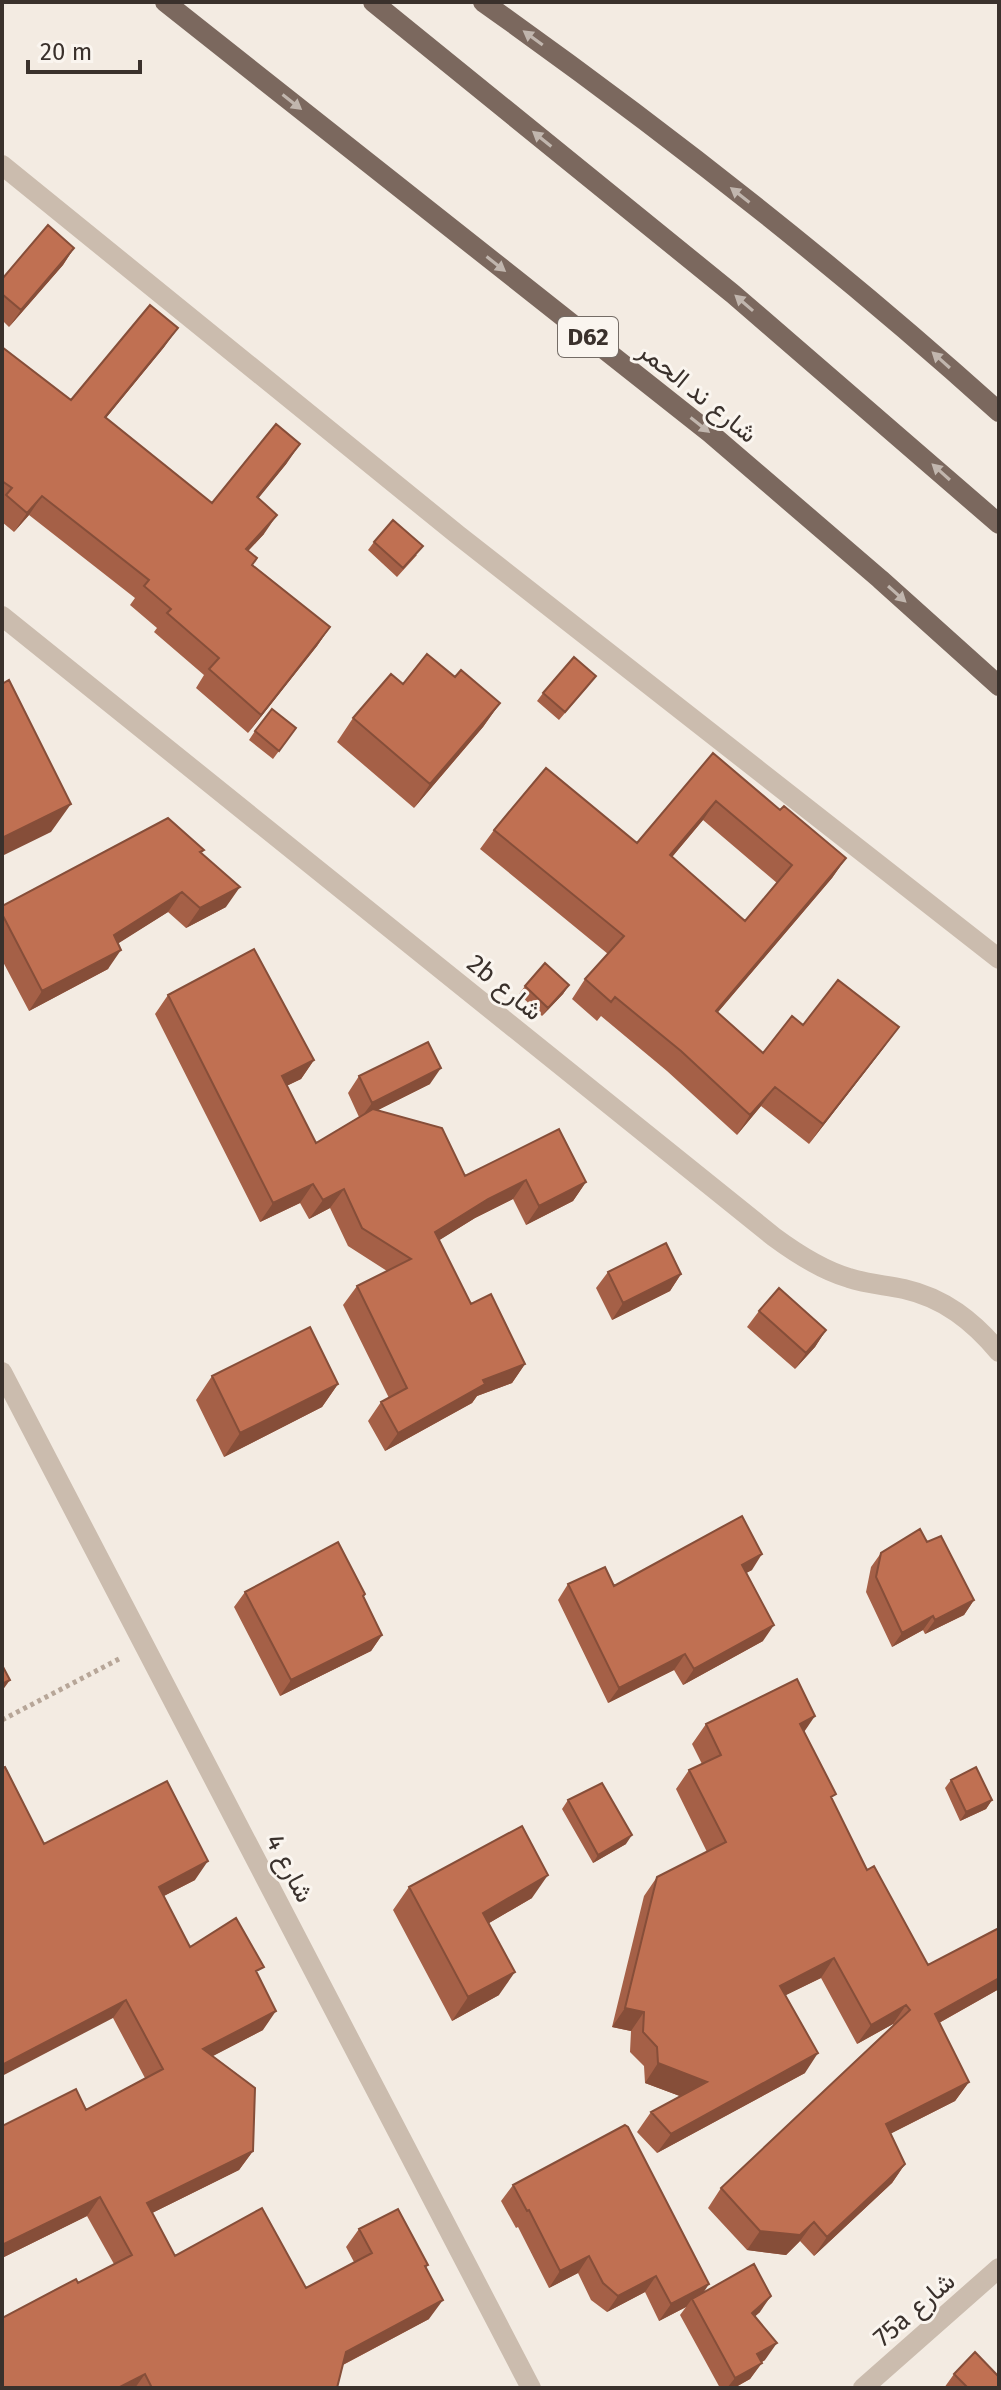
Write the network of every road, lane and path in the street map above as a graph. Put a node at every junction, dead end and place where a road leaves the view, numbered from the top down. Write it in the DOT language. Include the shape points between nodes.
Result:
graph roads {
  1 [pos="165,2"];
  2 [pos="373,2"];
  3 [pos="483,2"];
  4 [pos="2,165"];
  5 [pos="999,412"];
  6 [pos="999,524"];
  7 [pos="2,616"];
  8 [pos="999,686"];
  9 [pos="999,959"];
  10 [pos="999,1352"];
  11 [pos="2,1372"];
  12 [pos="144,1646"];
  13 [pos="2,1720"];
  14 [pos="999,2268"];
  15 [pos="531,2388"];
  16 [pos="863,2388"];
  1 -- 8 [label="main road, شارع ند الحمر / D62, one-way" via="710,433"];
  6 -- 2 [label="main road, one-way" via="733,294"];
  5 -- 3 [label="main road, one-way" via="738,193"];
  4 -- 9 [label="street" via="458,535"];
  7 -- 10 [label="street, 2b شارع" via="774,1237 849,1278 932,1297 958,1311"];
  11 -- 12 [label="street, شارع 4"];
  12 -- 13 [label="path"];
  12 -- 15 [label="street, شارع 4"];
  14 -- 16 [label="street, 75a شارع"];
}
